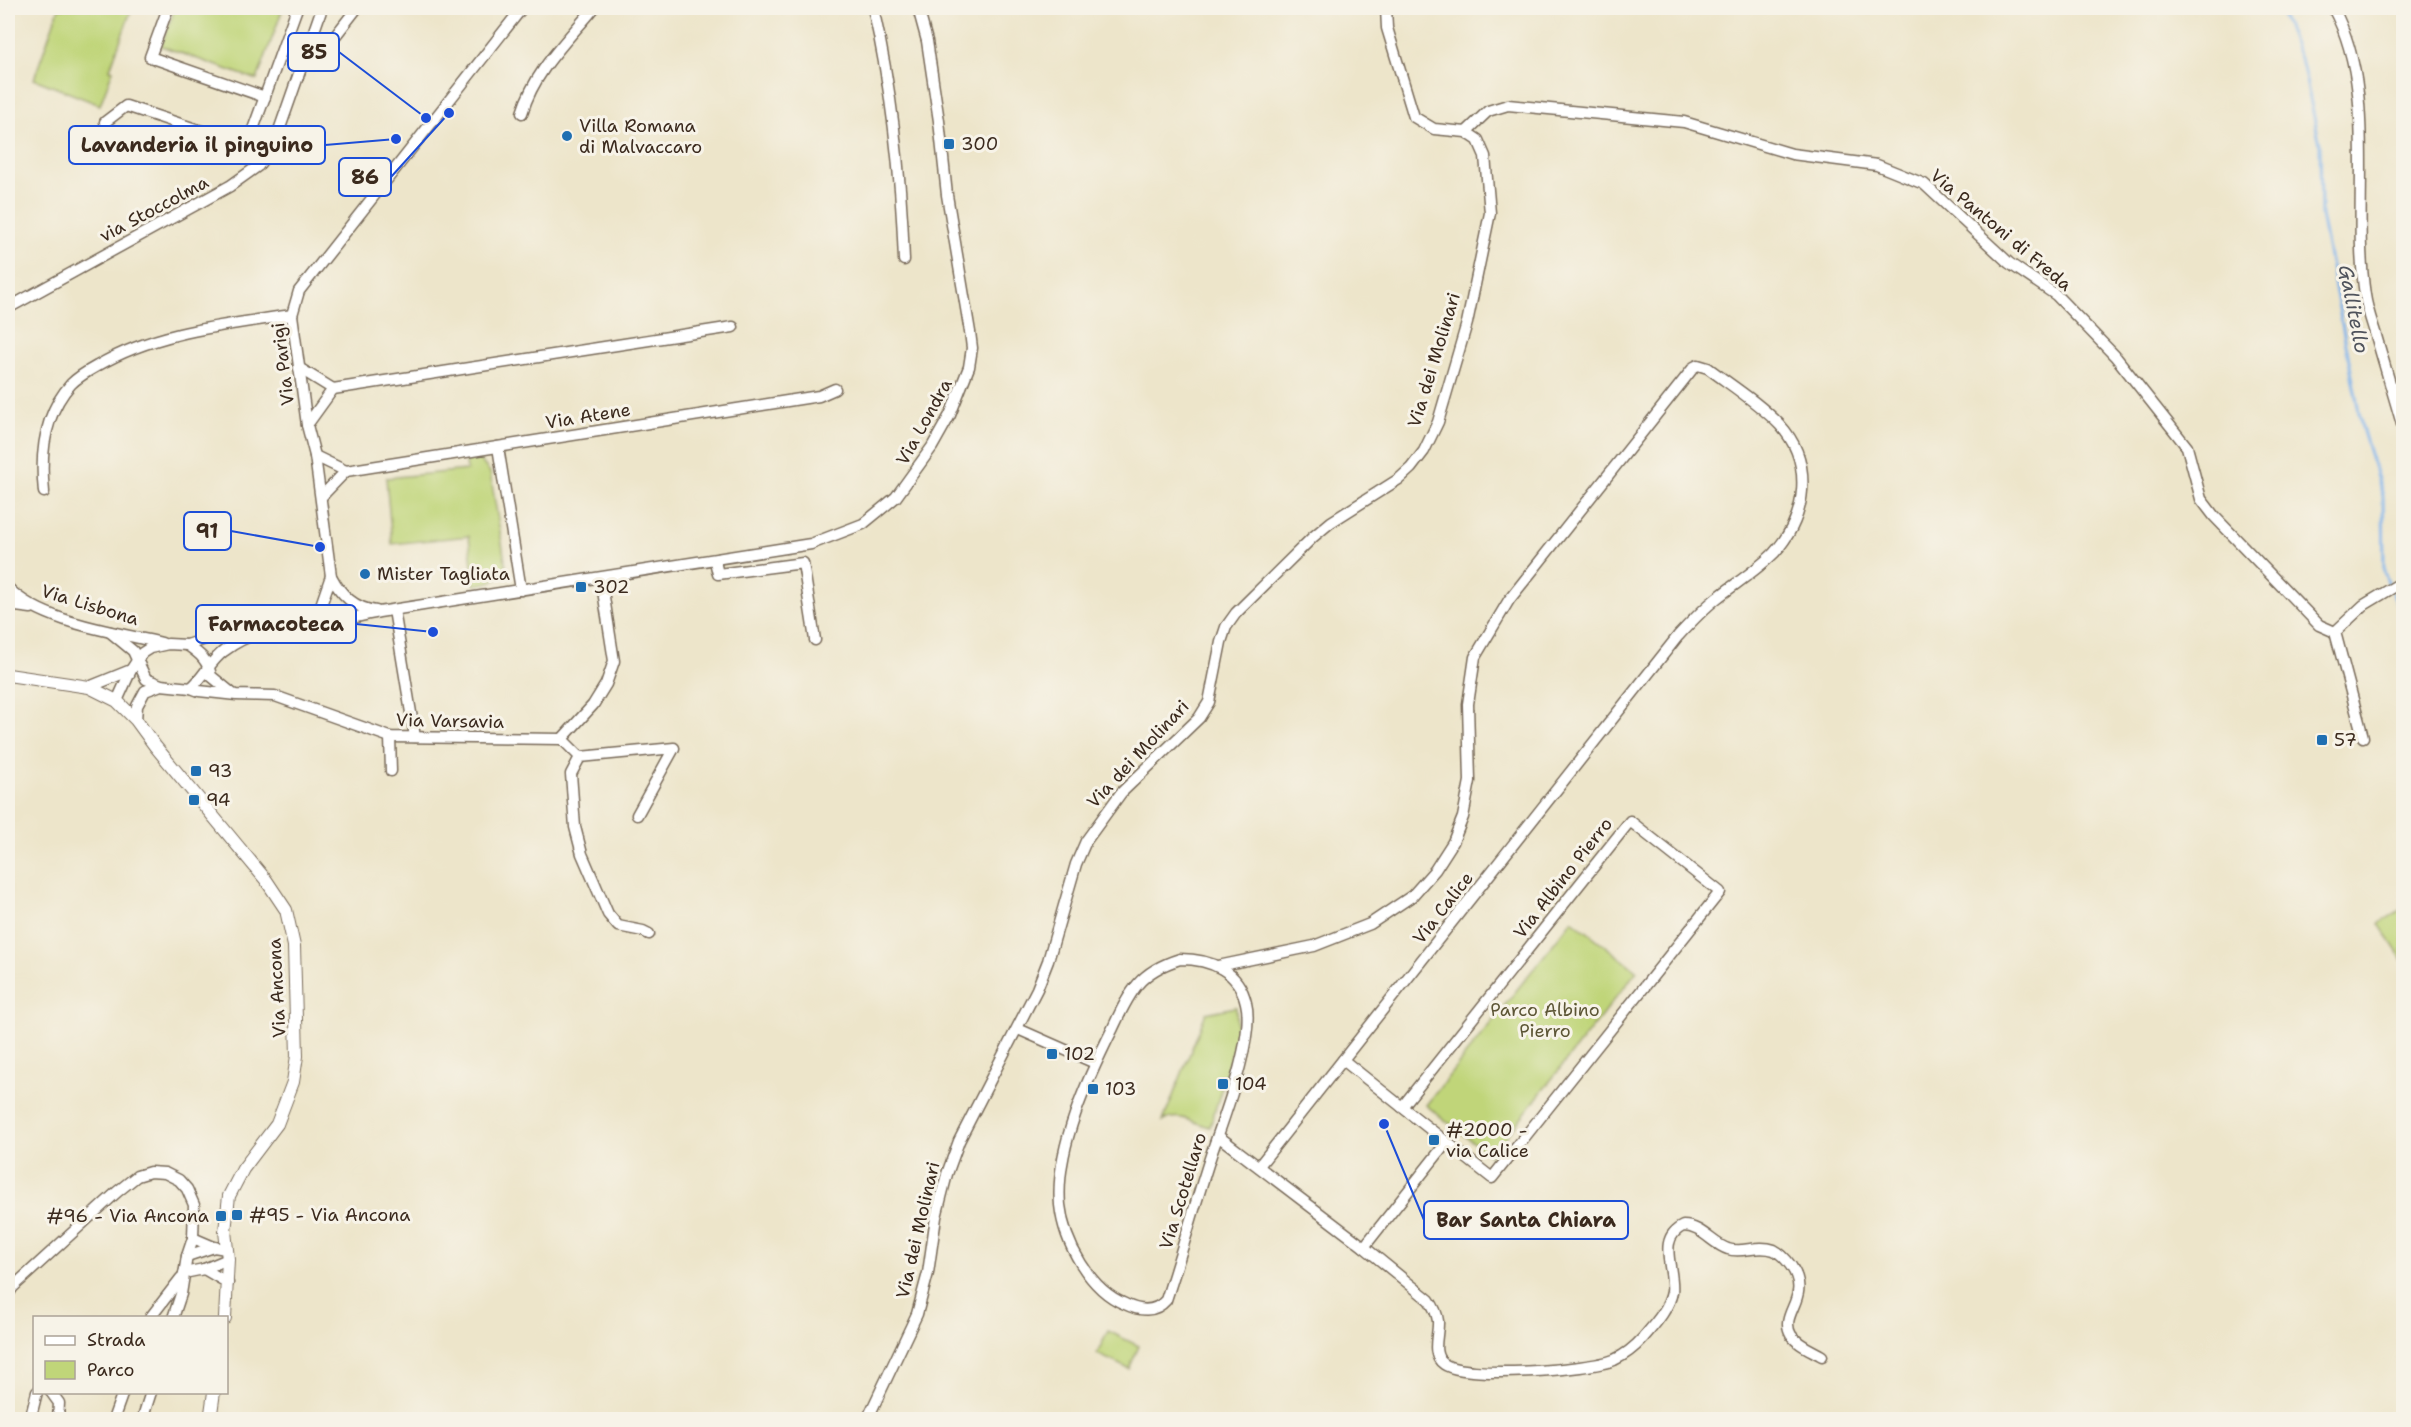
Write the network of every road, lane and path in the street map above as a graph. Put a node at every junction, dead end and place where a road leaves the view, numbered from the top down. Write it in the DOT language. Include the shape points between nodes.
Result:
graph roads {
  1 [pos="168,8"];
  2 [pos="297,8"];
  3 [pos="322,8"];
  4 [pos="357,8"];
  5 [pos="522,8"];
  6 [pos="594,8"];
  7 [pos="873,8"];
  8 [pos="918,8"];
  9 [pos="1386,8"];
  10 [pos="2333,8"];
  11 [pos="322,53"];
  12 [pos="265,97"];
  13 [pos="522,113"];
  14 [pos="105,122"];
  15 [pos="1466,132"];
  16 [pos="904,260"];
  17 [pos="8,308"];
  18 [pos="292,315"];
  19 [pos="733,327"];
  20 [pos="299,368"];
  21 [pos="333,389"];
  22 [pos="835,389"];
  23 [pos="306,425"];
  24 [pos="2403,431"];
  25 [pos="498,447"];
  26 [pos="315,456"];
  27 [pos="346,471"];
  28 [pos="44,492"];
  29 [pos="321,497"];
  30 [pos="716,561"];
  31 [pos="331,576"];
  32 [pos="601,578"];
  33 [pos="2403,581"];
  34 [pos="8,588"];
  35 [pos="521,590"];
  36 [pos="326,596"];
  37 [pos="348,599"];
  38 [pos="8,605"];
  39 [pos="320,608"];
  40 [pos="394,609"];
  41 [pos="38,610"];
  42 [pos="379,612"];
  43 [pos="333,622"];
  44 [pos="299,627"];
  45 [pos="266,629"];
  46 [pos="110,632"];
  47 [pos="2335,632"];
  48 [pos="814,640"];
  49 [pos="168,644"];
  50 [pos="187,645"];
  51 [pos="209,665"];
  52 [pos="134,666"];
  53 [pos="8,675"];
  54 [pos="161,685"];
  55 [pos="89,687"];
  56 [pos="191,688"];
  57 [pos="145,691"];
  58 [pos="236,695"];
  59 [pos="117,701"];
  60 [pos="136,720"];
  61 [pos="390,737"];
  62 [pos="415,737"];
  63 [pos="2363,737"];
  64 [pos="562,739"];
  65 [pos="580,758"];
  66 [pos="391,771"];
  67 [pos="637,815"];
  68 [pos="649,934"];
  69 [pos="1218,966"];
  70 [pos="1018,1029"];
  71 [pos="1343,1060"];
  72 [pos="1095,1063"];
  73 [pos="1402,1107"];
  74 [pos="1218,1136"];
  75 [pos="1447,1142"];
  76 [pos="1260,1166"];
  77 [pos="193,1238"];
  78 [pos="1364,1247"];
  79 [pos="223,1251"];
  80 [pos="187,1256"];
  81 [pos="204,1269"];
  82 [pos="184,1273"];
  83 [pos="228,1283"];
  84 [pos="8,1294"];
  85 [pos="152,1315"];
  86 [pos="172,1316"];
  87 [pos="225,1316"];
  88 [pos="1822,1356"];
  89 [pos="36,1394"];
  90 [pos="52,1394"];
  91 [pos="122,1394"];
  92 [pos="150,1394"];
  93 [pos="214,1394"];
  94 [pos="30,1419"];
  95 [pos="58,1419"];
  96 [pos="113,1419"];
  97 [pos="142,1419"];
  98 [pos="210,1419"];
  99 [pos="867,1419"];
  1 -- 12 [label="street" via="150,57"];
  2 -- 12 [label="street"];
  3 -- 17 [label="street, via Stoccolma" via="275,142 258,165 230,186"];
  4 -- 11 [label="street"];
  5 -- 18 [label="street, Via Parigi" via="300,291"];
  6 -- 13 [label="street" via="539,73"];
  7 -- 16 [label="street" via="886,64 902,200"];
  8 -- 30 [label="street, Via Londra" via="927,41 970,332 972,348 966,379 927,455 902,491 880,512 852,529 811,544"];
  9 -- 15 [label="street" via="1387,28 1414,117 1434,129"];
  10 -- 24 [label="street" via="2344,28 2354,63 2360,118 2365,296"];
  12 -- 14 [label="street" via="247,146 126,106"];
  15 -- 47 [label="street, Via Pantoni di Freda" via="1488,111 1509,105 1684,122 1792,154 1877,165 1924,184 2009,263 2056,295 2115,356 2187,447 2201,499 2214,516 2319,625"];
  15 -- 70 [label="street, Via dei Molinari" via="1478,140 1485,156 1490,213 1467,323 1438,422 1424,451 1399,479 1313,537 1226,627 1209,702 1199,718 1121,793 1086,841 1048,961"];
  18 -- 20 [label="street, Via Parigi"];
  18 -- 28 [label="street" via="199,329 135,347 81,375 62,396 48,428 42,458"];
  19 -- 21 [label="street"];
  20 -- 21 [label="street"];
  20 -- 23 [label="street, Via Parigi"];
  21 -- 23 [label="street"];
  22 -- 25 [label="street, Via Atene" via="819,396"];
  23 -- 26 [label="street, Via Parigi"];
  25 -- 27 [label="street, Via Atene"];
  25 -- 35 [label="street"];
  26 -- 27 [label="street"];
  26 -- 29 [label="street, Via Parigi"];
  27 -- 29 [label="street"];
  29 -- 31 [label="street, Via Parigi"];
  30 -- 32 [label="street, Via Londra"];
  30 -- 48 [label="street" via="718,574 802,563"];
  31 -- 36 [label="street"];
  31 -- 37 [label="street"];
  32 -- 35 [label="street, Via Londra"];
  32 -- 64 [label="street" via="614,661 593,705"];
  33 -- 47 [label="street" via="2364,605"];
  34 -- 41 [label="street, Via Lisbona"];
  35 -- 40 [label="street, Via Londra"];
  36 -- 37 [label="street"];
  36 -- 39 [label="street"];
  37 -- 42 [label="street" via="356,606"];
  38 -- 41 [label="street"];
  39 -- 43 [label="street" via="324,617"];
  39 -- 44 [label="street"];
  40 -- 42 [label="street, Via Londra"];
  40 -- 62 [label="street"];
  41 -- 46 [label="street, Via Lisbona"];
  42 -- 43 [label="street, Via Londra"];
  43 -- 44 [label="street"];
  44 -- 45 [label="street"];
  45 -- 50 [label="street" via="214,636"];
  45 -- 51 [label="street" via="238,642"];
  46 -- 49 [label="street, Via Lisbona"];
  46 -- 52 [label="street" via="133,651"];
  47 -- 63 [label="street"];
  49 -- 50 [label="street"];
  49 -- 52 [label="street" via="142,653"];
  50 -- 51 [label="street"];
  51 -- 56 [label="street"];
  51 -- 58 [label="street" via="211,676"];
  52 -- 54 [label="street" via="146,679"];
  52 -- 55 [label="street"];
  52 -- 59 [label="street"];
  53 -- 55 [label="street, Via Ancona"];
  54 -- 56 [label="street"];
  54 -- 57 [label="street"];
  55 -- 59 [label="street, Via Ancona"];
  56 -- 58 [label="street"];
  57 -- 59 [label="street"];
  57 -- 60 [label="street" via="137,706"];
  58 -- 61 [label="street, Via Varsavia" via="275,696"];
  59 -- 60 [label="street, Via Ancona"];
  60 -- 79 [label="street, Via Ancona" via="266,880 286,910 291,926 298,1035 293,1082 277,1124 235,1182 226,1212"];
  61 -- 62 [label="street, Via Varsavia"];
  61 -- 66 [label="street"];
  62 -- 64 [label="street, Via Varsavia"];
  64 -- 65 [label="street"];
  65 -- 67 [label="street" via="674,748"];
  65 -- 68 [label="street" via="571,774 575,827 582,854 608,914 618,926"];
  69 -- 71 [label="street, Via Calice" via="1314,946 1370,924 1412,896 1435,870 1463,817 1470,781 1468,704 1475,657 1516,591 1694,367 1703,365 1769,414 1788,435 1804,483 1796,520 1775,552 1697,615 1678,636"];
  69 -- 72 [label="street, Via Scotellaro" via="1180,959 1152,971 1128,998"];
  69 -- 74 [label="street, Via Scotellaro" via="1238,982 1247,1004 1248,1032"];
  70 -- 72 [label="street"];
  70 -- 99 [label="street, Via dei Molinari" via="959,1141 936,1217 920,1305"];
  71 -- 73 [label="street"];
  71 -- 76 [label="street, Via Calice"];
  72 -- 74 [label="street, Via Scotellaro" via="1067,1144 1060,1176 1060,1207 1079,1262 1110,1298 1130,1307 1151,1310 1166,1300"];
  73 -- 75 [label="street, Via Albino Pierro"];
  73 -- 75 [label="street, Via Albino Pierro" via="1630,821 1720,892 1492,1178"];
  74 -- 76 [label="street"];
  75 -- 78 [label="street"];
  76 -- 78 [label="street"];
  77 -- 79 [label="street"];
  77 -- 80 [label="street"];
  77 -- 84 [label="street" via="194,1205 187,1190 165,1173 150,1172 137,1176 109,1200"];
  78 -- 88 [label="street" via="1429,1300 1438,1320 1437,1355 1452,1369 1480,1373 1597,1365 1623,1355 1643,1338 1669,1302 1672,1281 1667,1250 1677,1229 1683,1226 1697,1230 1728,1250 1760,1247 1784,1256 1800,1284 1789,1321 1790,1333"];
  79 -- 80 [label="street"];
  79 -- 81 [label="street"];
  79 -- 83 [label="street"];
  80 -- 82 [label="street"];
  81 -- 82 [label="street"];
  81 -- 83 [label="street"];
  82 -- 85 [label="street"];
  82 -- 86 [label="street"];
  83 -- 87 [label="street"];
  89 -- 94 [label="street"];
  90 -- 95 [label="street" via="59,1403"];
  91 -- 96 [label="street"];
  92 -- 97 [label="street"];
  93 -- 98 [label="street"];
}
